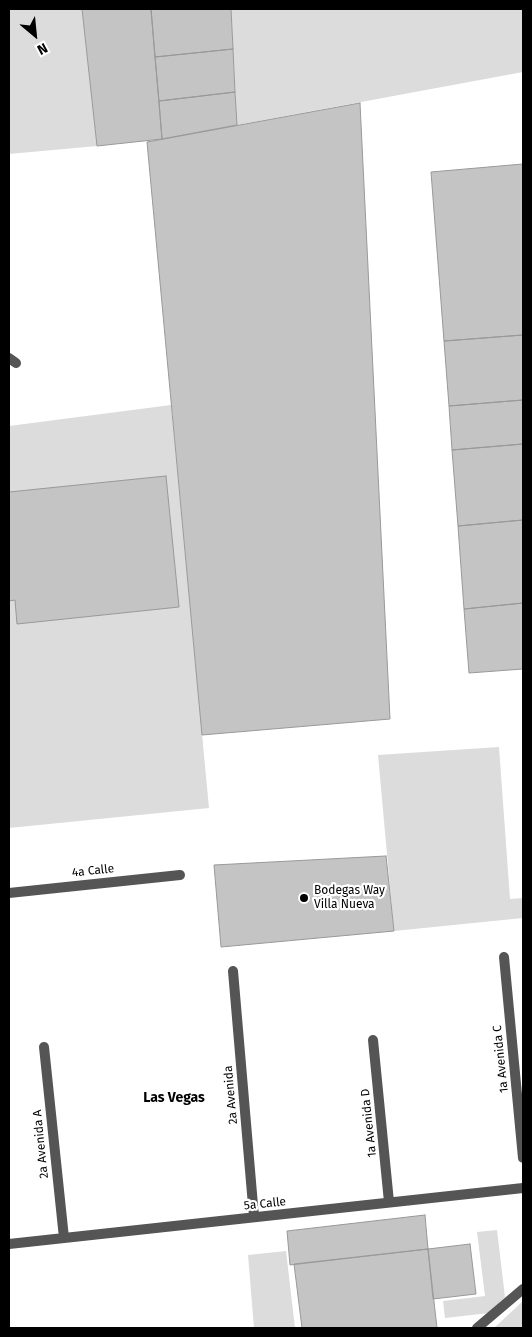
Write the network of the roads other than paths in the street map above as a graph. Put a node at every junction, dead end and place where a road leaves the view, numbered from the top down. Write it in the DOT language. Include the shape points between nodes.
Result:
graph roads {
  1 [pos="180,875"];
  2 [pos="9,893"];
  3 [pos="504,957"];
  4 [pos="233,971"];
  5 [pos="372,1040"];
  6 [pos="44,1046"];
  7 [pos="523,1158"];
  8 [pos="523,1188"];
  9 [pos="390,1202"];
  10 [pos="254,1217"];
  11 [pos="64,1238"];
  12 [pos="9,1244"];
  13 [pos="523,1289"];
  14 [pos="477,1328"];
  1 -- 2 [label="street, 4a Calle"];
  3 -- 7 [label="street, 1a Avenida C"];
  4 -- 10 [label="street, 2a Avenida"];
  5 -- 9 [label="street, 1a Avenida D"];
  6 -- 11 [label="street, 2a Avenida A"];
  8 -- 9 [label="street, 5a Calle"];
  9 -- 10 [label="street, 5a Calle"];
  10 -- 11 [label="street, 5a Calle"];
  11 -- 12 [label="street, 5a Calle"];
  13 -- 14 [label="street"];
}
